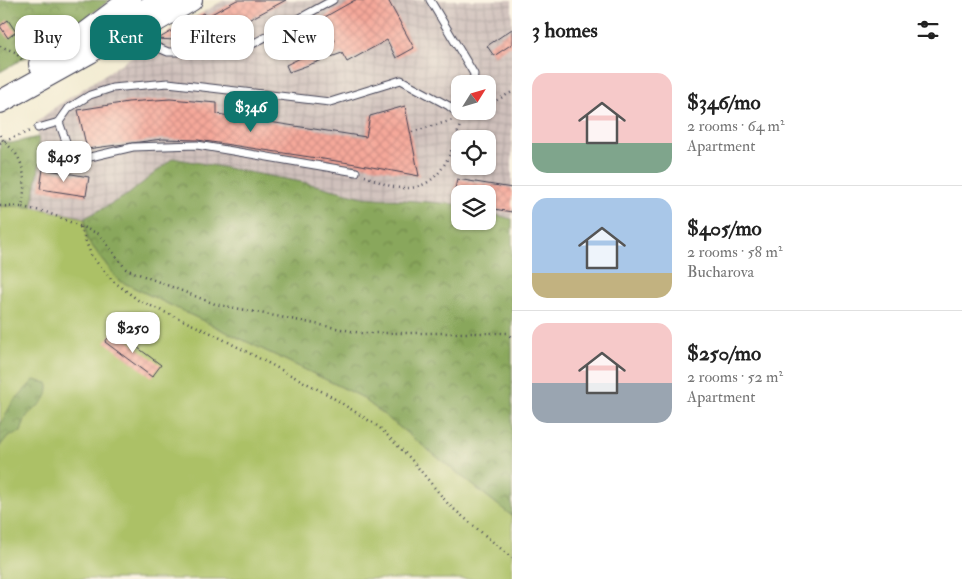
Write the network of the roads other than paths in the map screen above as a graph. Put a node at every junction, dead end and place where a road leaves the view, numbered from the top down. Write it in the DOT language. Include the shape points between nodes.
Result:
graph roads {
  1 [pos="130,0"];
  2 [pos="159,0"];
  3 [pos="191,0"];
  4 [pos="333,0"];
  5 [pos="430,0"];
  6 [pos="139,15"];
  7 [pos="161,17"];
  8 [pos="161,49"];
  9 [pos="90,52"];
  10 [pos="474,75"];
  11 [pos="3,92"];
  12 [pos="451,107"];
  13 [pos="59,122"];
  14 [pos="38,128"];
  15 [pos="356,172"];
  1 -- 11 [label="main road"];
  2 -- 6 [label="main road"];
  3 -- 7 [label="main road"];
  4 -- 8 [label="lane" via="238,52 168,52"];
  5 -- 10 [label="lane"];
  9 -- 11 [label="main road"];
  12 -- 13 [label="lane" via="402,80 330,102 168,83 112,88 90,95 70,108"];
  13 -- 14 [label="lane"];
  13 -- 15 [label="lane" via="73,161 133,146 197,145"];
}
